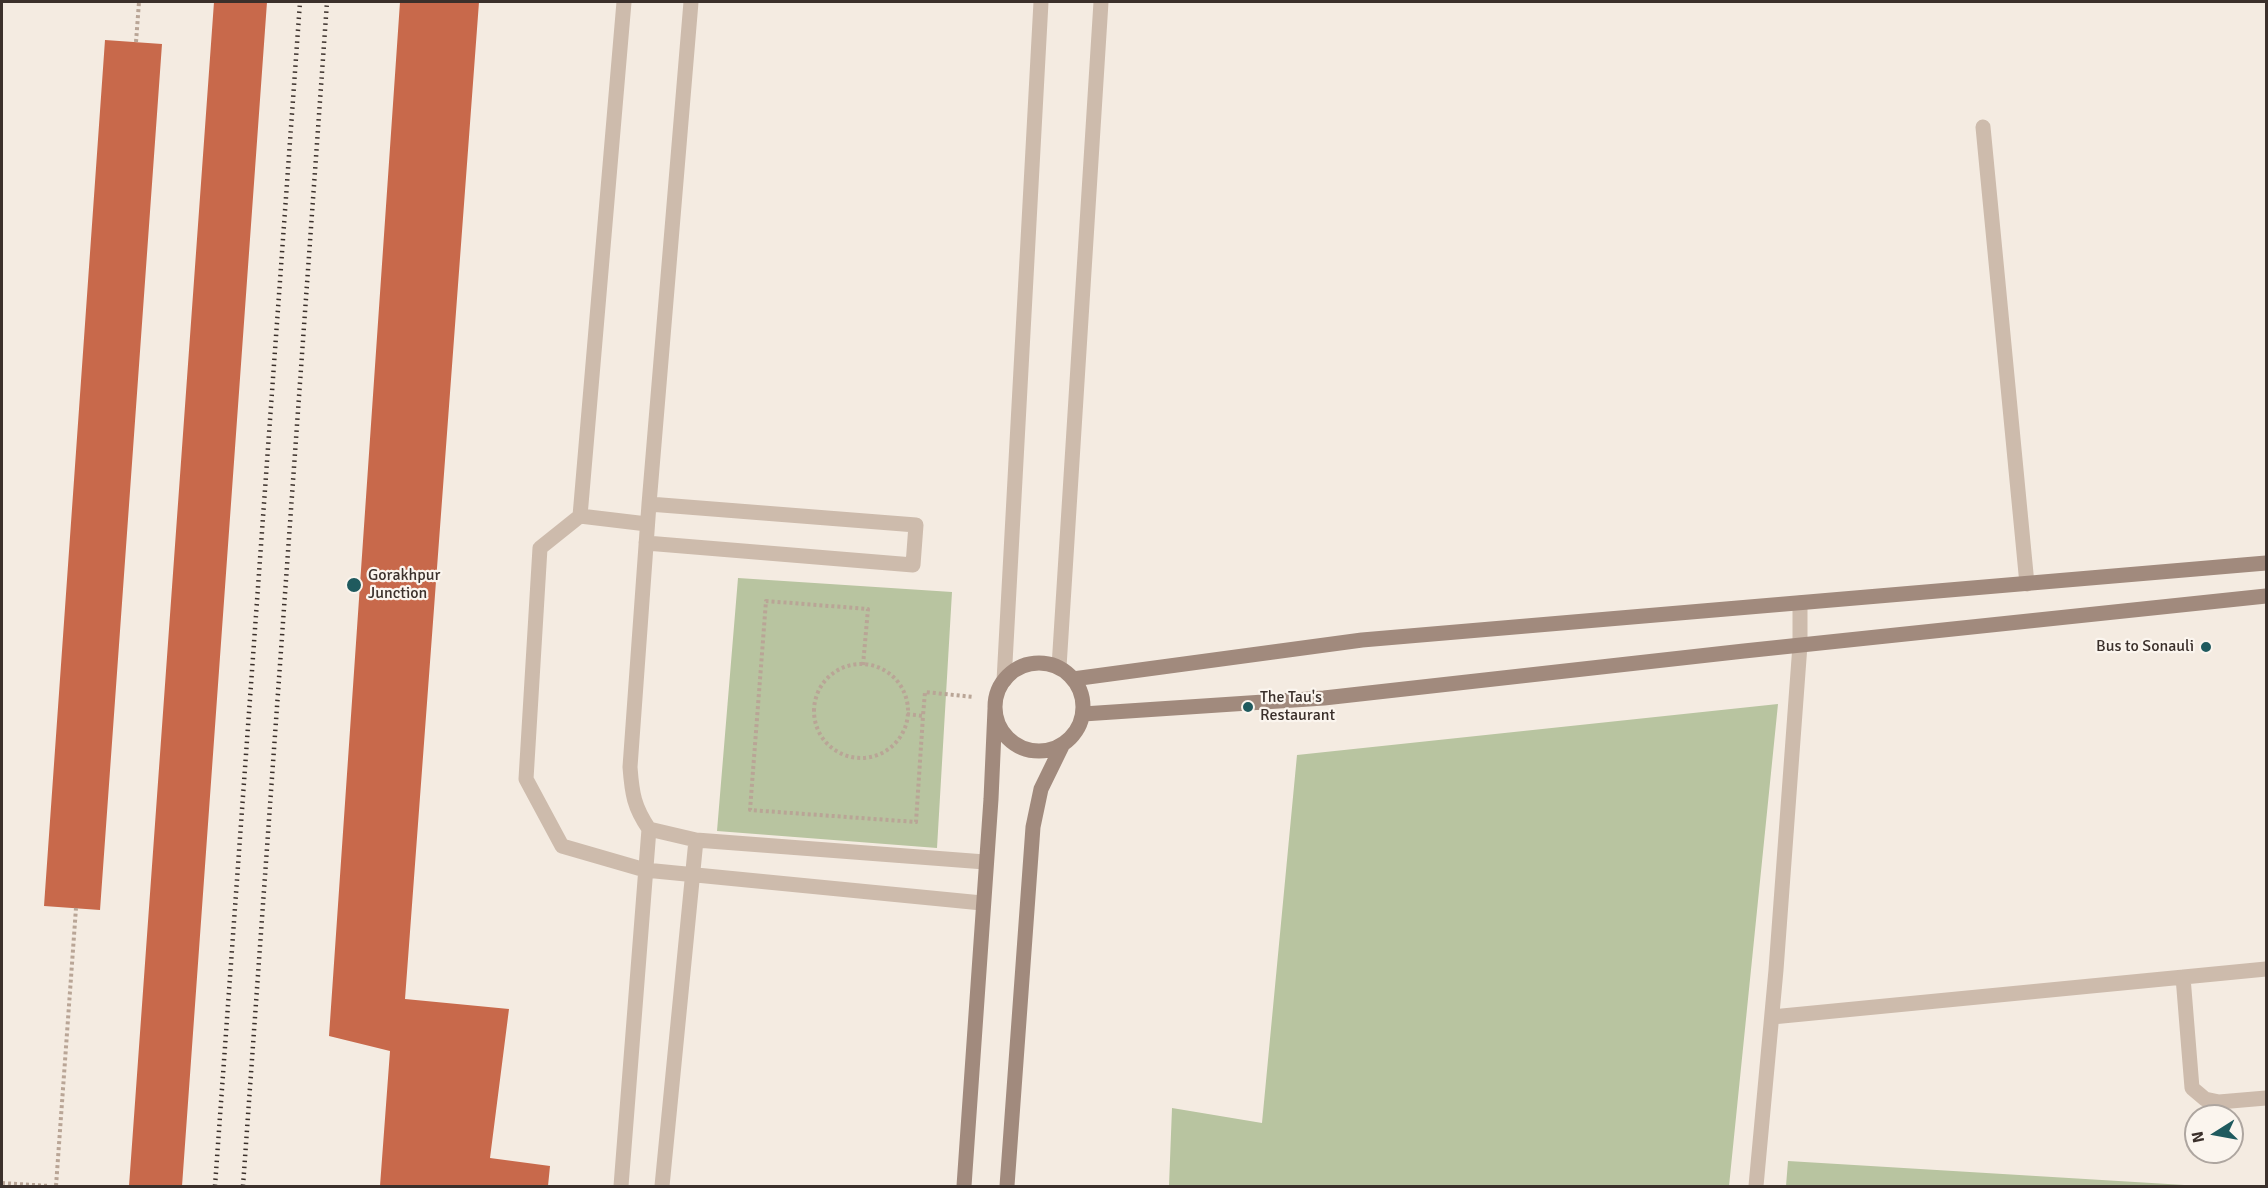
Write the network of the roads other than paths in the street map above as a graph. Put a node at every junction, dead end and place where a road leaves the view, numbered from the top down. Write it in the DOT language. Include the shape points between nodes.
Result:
graph roads {
  1 [pos="624,2"];
  2 [pos="691,2"];
  3 [pos="1041,2"];
  4 [pos="1101,2"];
  5 [pos="1983,127"];
  6 [pos="649,504"];
  7 [pos="580,516"];
  8 [pos="647,524"];
  9 [pos="646,543"];
  10 [pos="2266,563"];
  11 [pos="2027,584"];
  12 [pos="2266,596"];
  13 [pos="1800,603"];
  14 [pos="1800,645"];
  15 [pos="1059,667"];
  16 [pos="1073,679"];
  17 [pos="1004,681"];
  18 [pos="995,704"];
  19 [pos="1083,714"];
  20 [pos="1063,744"];
  21 [pos="649,829"];
  22 [pos="696,840"];
  23 [pos="985,862"];
  24 [pos="645,870"];
  25 [pos="693,875"];
  26 [pos="982,903"];
  27 [pos="2266,969"];
  28 [pos="2183,977"];
  29 [pos="1772,1017"];
  30 [pos="2266,1098"];
  31 [pos="621,1186"];
  32 [pos="662,1186"];
  33 [pos="964,1186"];
  34 [pos="1007,1186"];
  35 [pos="1756,1186"];
  1 -- 7 [label="street"];
  2 -- 6 [label="street"];
  3 -- 17 [label="street"];
  4 -- 15 [label="street"];
  5 -- 11 [label="street"];
  6 -- 8 [label="street"];
  6 -- 9 [label="street" via="916,525 914,565"];
  7 -- 8 [label="street"];
  7 -- 24 [label="street" via="540,548 526,779 562,846"];
  8 -- 9 [label="street"];
  9 -- 21 [label="street" via="630,767 632,796"];
  10 -- 11 [label="main road"];
  11 -- 13 [label="main road"];
  12 -- 14 [label="main road"];
  13 -- 14 [label="street"];
  13 -- 16 [label="main road" via="1362,640"];
  14 -- 19 [label="main road" via="1324,698"];
  14 -- 29 [label="street"];
  15 -- 16 [label="main road"];
  15 -- 17 [label="main road" via="1041,662 1023,665"];
  16 -- 19 [label="main road" via="1082,695"];
  17 -- 18 [label="main road"];
  18 -- 20 [label="main road" via="1000,727 1012,741 1028,750 1046,751"];
  18 -- 23 [label="main road"];
  19 -- 20 [label="main road" via="1077,731"];
  20 -- 34 [label="main road" via="1041,789 1033,827"];
  21 -- 22 [label="street"];
  21 -- 24 [label="street"];
  22 -- 23 [label="street"];
  22 -- 25 [label="street"];
  23 -- 26 [label="main road"];
  24 -- 25 [label="street"];
  24 -- 31 [label="street"];
  25 -- 26 [label="street"];
  25 -- 32 [label="street"];
  26 -- 33 [label="main road"];
  27 -- 28 [label="street"];
  28 -- 29 [label="street"];
  28 -- 30 [label="street" via="2192,1088 2205,1099 2219,1102"];
  29 -- 35 [label="street"];
}
